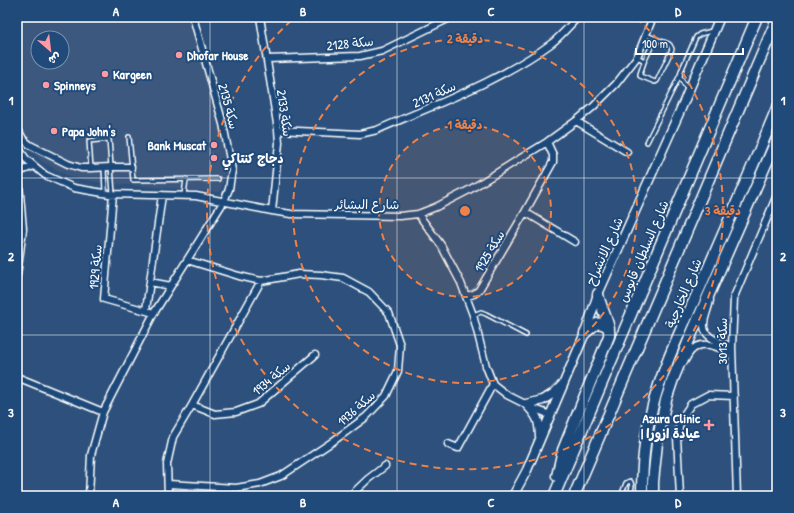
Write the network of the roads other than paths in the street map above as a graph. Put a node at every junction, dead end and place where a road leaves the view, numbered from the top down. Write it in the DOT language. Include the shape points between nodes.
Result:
graph roads {
  1 [pos="193,17"];
  2 [pos="260,17"];
  3 [pos="452,17"];
  4 [pos="578,17"];
  5 [pos="720,17"];
  6 [pos="757,17"];
  7 [pos="651,18"];
  8 [pos="777,19"];
  9 [pos="714,31"];
  10 [pos="646,35"];
  11 [pos="655,39"];
  12 [pos="637,57"];
  13 [pos="266,59"];
  14 [pos="644,62"];
  15 [pos="680,75"];
  16 [pos="689,90"];
  17 [pos="777,108"];
  18 [pos="576,121"];
  19 [pos="17,128"];
  20 [pos="278,130"];
  21 [pos="129,137"];
  22 [pos="777,139"];
  23 [pos="547,142"];
  24 [pos="647,142"];
  25 [pos="17,146"];
  26 [pos="626,152"];
  27 [pos="34,166"];
  28 [pos="104,167"];
  29 [pos="111,167"];
  30 [pos="131,167"];
  31 [pos="91,168"];
  32 [pos="17,174"];
  33 [pos="218,179"];
  34 [pos="186,180"];
  35 [pos="105,193"];
  36 [pos="113,194"];
  37 [pos="162,195"];
  38 [pos="777,195"];
  39 [pos="184,196"];
  40 [pos="224,201"];
  41 [pos="272,212"];
  42 [pos="525,212"];
  43 [pos="418,214"];
  44 [pos="575,242"];
  45 [pos="187,260"];
  46 [pos="17,275"];
  47 [pos="261,280"];
  48 [pos="150,282"];
  49 [pos="171,286"];
  50 [pos="712,286"];
  51 [pos="598,294"];
  52 [pos="467,296"];
  53 [pos="146,310"];
  54 [pos="154,313"];
  55 [pos="473,315"];
  56 [pos="609,328"];
  57 [pos="585,333"];
  58 [pos="526,335"];
  59 [pos="732,347"];
  60 [pos="732,354"];
  61 [pos="315,355"];
  62 [pos="17,377"];
  63 [pos="673,379"];
  64 [pos="564,383"];
  65 [pos="493,384"];
  66 [pos="734,396"];
  67 [pos="527,404"];
  68 [pos="192,405"];
  69 [pos="103,412"];
  70 [pos="551,415"];
  71 [pos="540,438"];
  72 [pos="448,444"];
  73 [pos="385,466"];
  74 [pos="168,484"];
  75 [pos="89,496"];
  76 [pos="168,496"];
  77 [pos="350,496"];
  78 [pos="514,496"];
  79 [pos="553,496"];
  80 [pos="574,496"];
  81 [pos="621,496"];
  82 [pos="630,496"];
  83 [pos="642,496"];
  84 [pos="653,496"];
  85 [pos="680,496"];
  86 [pos="737,496"];
  1 -- 40 [label="street, سكة 2135" via="223,124 232,170"];
  2 -- 13 [label="street, سكة 2133"];
  3 -- 13 [label="street, سكة 2128" via="375,53 360,56"];
  4 -- 20 [label="street, سكة 2131" via="553,42 520,64 485,83 377,130 360,134"];
  5 -- 9 [label="street, شارع الانشراح"];
  6 -- 79 [label="main road, شارع السلطان قابوس"];
  7 -- 10 [label="street, شارع البشائر"];
  8 -- 80 [label="main road"];
  9 -- 15 [label="lane" via="696,37"];
  9 -- 16 [label="street, شارع الانشراح"];
  10 -- 11 [label="lane"];
  10 -- 12 [label="street, شارع البشائر"];
  11 -- 14 [label="lane"];
  11 -- 14 [label="lane" via="669,44 672,49 657,82 640,75"];
  12 -- 14 [label="lane"];
  12 -- 18 [label="street, شارع البشائر" via="616,84"];
  13 -- 20 [label="street, سكة 2133"];
  15 -- 16 [label="lane"];
  15 -- 24 [label="lane"];
  16 -- 51 [label="street, شارع الانشراح"];
  17 -- 83 [label="main road, شارع الخارجية" via="678,337 656,395 646,439"];
  18 -- 23 [label="street, شارع البشائر"];
  18 -- 26 [label="street"];
  19 -- 31 [label="street" via="30,145 68,164"];
  20 -- 41 [label="street, سكة 2133"];
  21 -- 30 [label="lane"];
  22 -- 50 [label="main road, شارع الخارجية"];
  23 -- 42 [label="street, سكة 1925" via="553,162"];
  23 -- 43 [label="street, شارع البشائر" via="469,190"];
  25 -- 27 [label="street, شارع البشائر"];
  27 -- 32 [label="street"];
  27 -- 35 [label="street, شارع البشائر" via="45,176 74,188"];
  28 -- 29 [label="street"];
  28 -- 31 [label="street"];
  28 -- 35 [label="lane"];
  29 -- 30 [label="street"];
  29 -- 31 [label="lane" via="109,139 89,141"];
  29 -- 36 [label="lane"];
  30 -- 34 [label="lane" via="133,180"];
  32 -- 46 [label="street" via="23,229"];
  33 -- 34 [label="lane"];
  34 -- 39 [label="lane"];
  35 -- 36 [label="street, شارع البشائر"];
  36 -- 37 [label="street, شارع البشائر"];
  36 -- 53 [label="street, سكة 1929" via="104,299"];
  37 -- 39 [label="street, شارع البشائر"];
  37 -- 48 [label="street"];
  38 -- 59 [label="street, سكة 3013" via="734,297"];
  39 -- 40 [label="street, شارع البشائر"];
  40 -- 41 [label="street, شارع البشائر"];
  40 -- 45 [label="street"];
  41 -- 43 [label="street, شارع البشائر" via="400,216"];
  42 -- 44 [label="street"];
  42 -- 52 [label="street, سكة 1925" via="478,290"];
  43 -- 52 [label="street, سكة 1925" via="441,245"];
  45 -- 47 [label="street, سكة 1936"];
  45 -- 49 [label="street"];
  47 -- 68 [label="street"];
  47 -- 74 [label="street, سكة 1936" via="299,274 321,275 342,278 369,292 389,313 400,345 398,371 386,396 366,416 281,476 260,484 236,488"];
  48 -- 49 [label="street"];
  48 -- 53 [label="street"];
  49 -- 54 [label="street"];
  50 -- 59 [label="street" via="704,329 707,335"];
  50 -- 63 [label="main road, شارع الخارجية"];
  51 -- 56 [label="main road"];
  51 -- 57 [label="street, شارع الانشراح"];
  52 -- 55 [label="street, سكة 1925"];
  53 -- 54 [label="street, سكة 1929"];
  54 -- 69 [label="street"];
  55 -- 58 [label="lane" via="481,312"];
  55 -- 65 [label="street, سكة 1925"];
  56 -- 57 [label="main road" via="599,323"];
  56 -- 79 [label="main road" via="610,336 563,450"];
  57 -- 64 [label="street, شارع الانشراح"];
  59 -- 60 [label="street, سكة 3013"];
  60 -- 63 [label="street" via="708,345 697,346"];
  60 -- 66 [label="street, سكة 3013"];
  61 -- 68 [label="street, سكة 1934" via="258,404 236,412 215,414"];
  62 -- 69 [label="street"];
  63 -- 84 [label="main road, شارع الخارجية" via="657,442"];
  64 -- 67 [label="street" via="543,400"];
  64 -- 70 [label="street, شارع الانشراح"];
  65 -- 67 [label="street"];
  65 -- 72 [label="street" via="458,448"];
  66 -- 85 [label="street" via="708,395 691,404 681,419 677,437"];
  66 -- 86 [label="street, سكة 3013"];
  67 -- 70 [label="street"];
  67 -- 71 [label="street" via="539,422"];
  68 -- 74 [label="street" via="173,437 168,464"];
  69 -- 75 [label="street" via="91,455"];
  70 -- 71 [label="street, شارع الانشراح"];
  71 -- 78 [label="street, شارع الانشراح"];
  73 -- 77 [label="street"];
  74 -- 76 [label="street"];
  81 -- 82 [label="lane" via="630,481"];
}
